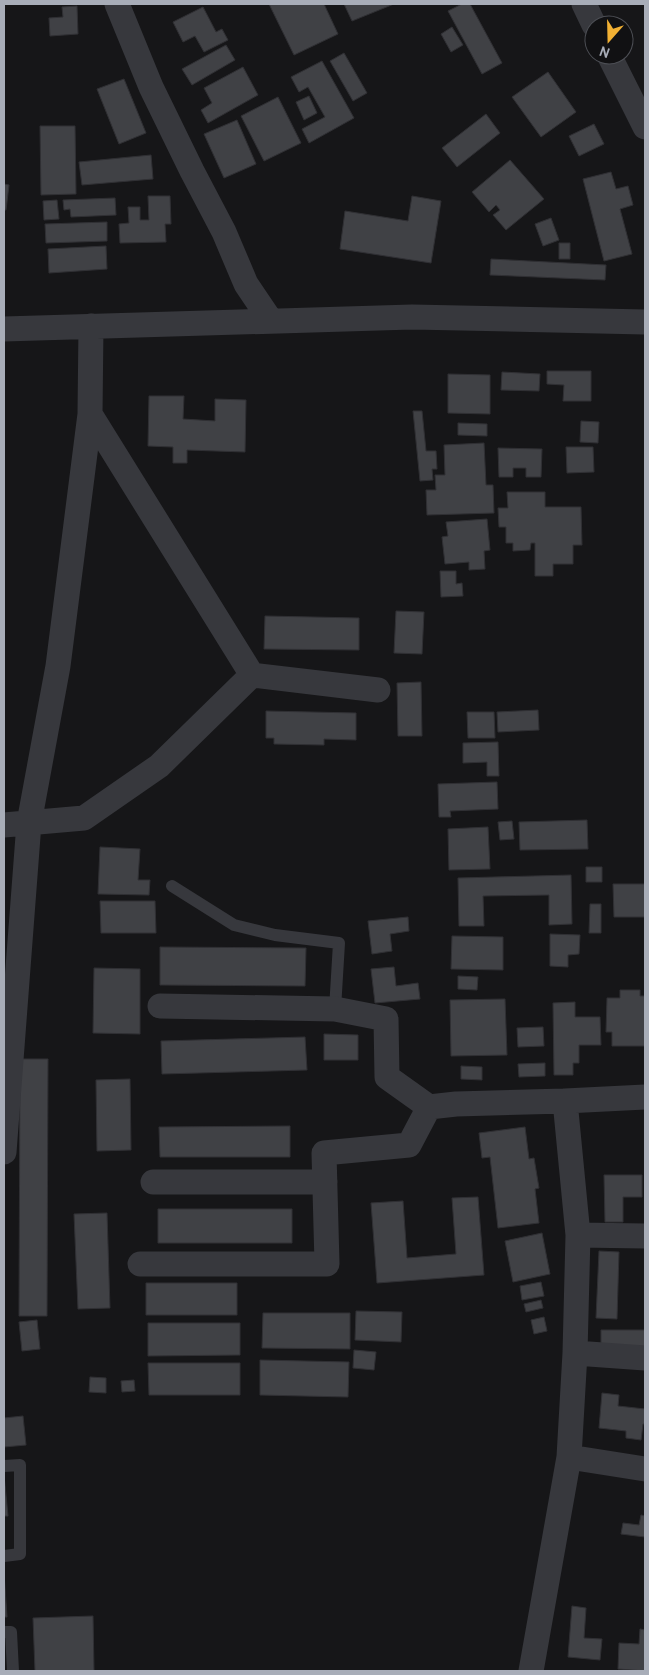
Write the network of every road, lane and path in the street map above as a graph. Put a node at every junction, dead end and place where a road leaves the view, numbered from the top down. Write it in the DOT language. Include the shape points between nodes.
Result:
graph roads {
  1 [pos="117,4"];
  2 [pos="615,65"];
  3 [pos="645,127"];
  4 [pos="270,322"];
  5 [pos="645,322"];
  6 [pos="91,326"];
  7 [pos="4,329"];
  8 [pos="90,414"];
  9 [pos="252,675"];
  10 [pos="378,690"];
  11 [pos="29,823"];
  12 [pos="4,825"];
  13 [pos="172,886"];
  14 [pos="160,1006"];
  15 [pos="335,1009"];
  16 [pos="6,1085"];
  17 [pos="645,1097"];
  18 [pos="565,1101"];
  19 [pos="429,1107"];
  20 [pos="4,1152"];
  21 [pos="153,1182"];
  22 [pos="325,1182"];
  23 [pos="578,1235"];
  24 [pos="645,1236"];
  25 [pos="140,1264"];
  26 [pos="575,1353"];
  27 [pos="645,1358"];
  28 [pos="569,1457"];
  29 [pos="4,1466"];
  30 [pos="645,1469"];
  31 [pos="4,1556"];
  32 [pos="4,1632"];
  33 [pos="13,1671"];
  34 [pos="531,1671"];
  1 -- 4 [label="street" via="151,87 224,232 246,284"];
  2 -- 3 [label="street"];
  4 -- 5 [label="street" via="412,317"];
  4 -- 6 [label="street"];
  6 -- 7 [label="street"];
  6 -- 8 [label="street"];
  8 -- 9 [label="street"];
  8 -- 11 [label="street" via="58,666"];
  9 -- 10 [label="street"];
  9 -- 11 [label="street" via="159,766 84,818"];
  11 -- 12 [label="street"];
  11 -- 16 [label="street"];
  13 -- 15 [label="lane" via="234,925 275,935 339,943"];
  14 -- 15 [label="street"];
  15 -- 19 [label="street" via="386,1019 387,1077"];
  16 -- 20 [label="street"];
  17 -- 18 [label="street"];
  18 -- 19 [label="street"];
  18 -- 23 [label="street"];
  19 -- 22 [label="street" via="409,1146 324,1153"];
  21 -- 22 [label="street"];
  22 -- 25 [label="street" via="328,1264"];
  23 -- 24 [label="street"];
  23 -- 26 [label="street"];
  26 -- 27 [label="street"];
  26 -- 28 [label="street"];
  28 -- 30 [label="street"];
  28 -- 34 [label="street"];
  29 -- 31 [label="lane" via="20,1465 20,1554"];
  32 -- 33 [label="lane" via="11,1632"];
}
